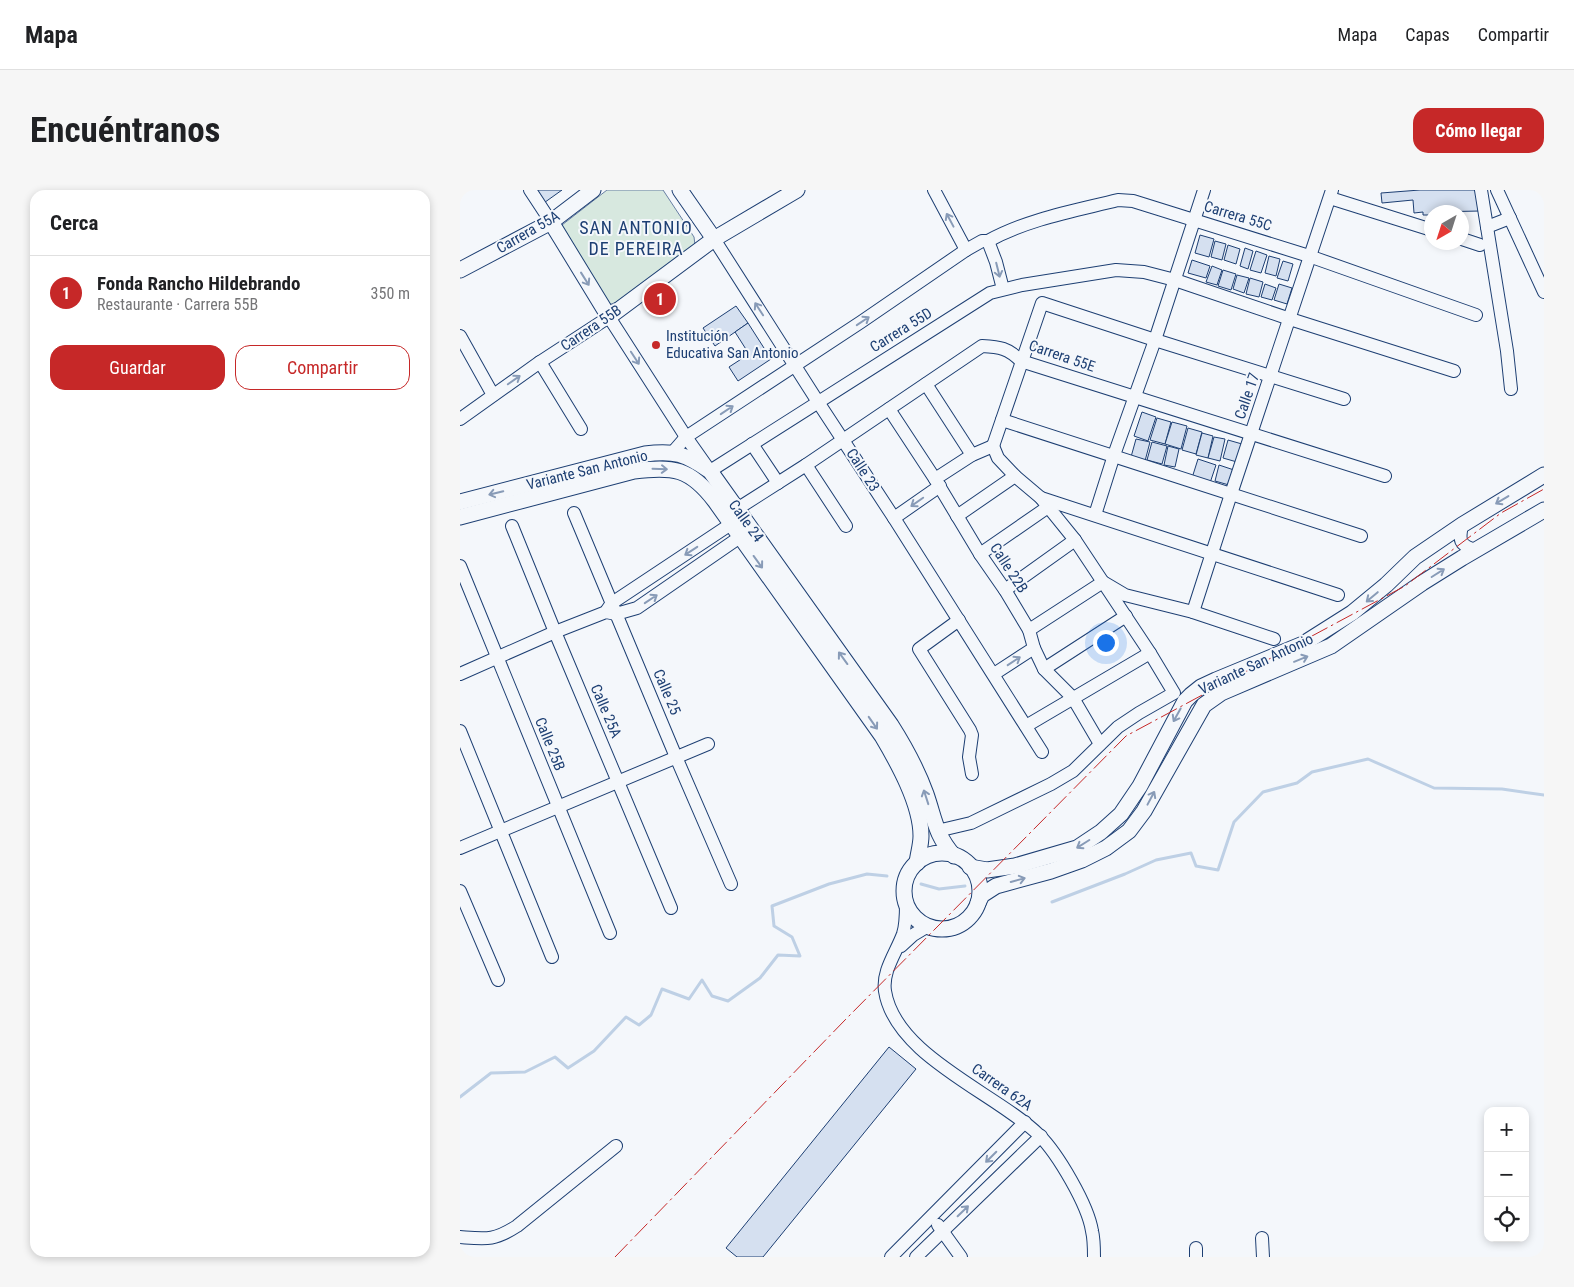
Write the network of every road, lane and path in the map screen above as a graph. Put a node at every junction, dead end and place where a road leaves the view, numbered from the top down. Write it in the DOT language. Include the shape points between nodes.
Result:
graph roads {
  1 [pos="530,190"];
  2 [pos="593,190"];
  3 [pos="680,190"];
  4 [pos="797,190"];
  5 [pos="934,190"];
  6 [pos="1204,190"];
  7 [pos="1481,190"];
  8 [pos="1497,190"];
  9 [pos="1331,194"];
  10 [pos="1510,218"];
  11 [pos="1194,219"];
  12 [pos="551,222"];
  13 [pos="1424,227"];
  14 [pos="1487,227"];
  15 [pos="714,239"];
  16 [pos="988,241"];
  17 [pos="1469,241"];
  18 [pos="1480,245"];
  19 [pos="966,250"];
  20 [pos="1309,256"];
  21 [pos="460,270"];
  22 [pos="1175,280"];
  23 [pos="1002,289"];
  24 [pos="1544,292"];
  25 [pos="1476,315"];
  26 [pos="609,317"];
  27 [pos="1290,319"];
  28 [pos="460,336"];
  29 [pos="1156,340"];
  30 [pos="540,362"];
  31 [pos="1021,362"];
  32 [pos="794,364"];
  33 [pos="1454,371"];
  34 [pos="1271,376"];
  35 [pos="926,384"];
  36 [pos="1511,389"];
  37 [pos="493,395"];
  38 [pos="1135,398"];
  39 [pos="1344,399"];
  40 [pos="818,402"];
  41 [pos="889,409"];
  42 [pos="460,419"];
  43 [pos="1002,420"];
  44 [pos="581,429"];
  45 [pos="1251,434"];
  46 [pos="686,437"];
  47 [pos="843,440"];
  48 [pos="752,444"];
  49 [pos="993,446"];
  50 [pos="673,452"];
  51 [pos="972,455"];
  52 [pos="1114,455"];
  53 [pos="806,465"];
  54 [pos="710,471"];
  55 [pos="1544,475"];
  56 [pos="1016,476"];
  57 [pos="1385,476"];
  58 [pos="698,481"];
  59 [pos="938,482"];
  60 [pos="778,483"];
  61 [pos="1231,494"];
  62 [pos="460,502"];
  63 [pos="1044,503"];
  64 [pos="737,509"];
  65 [pos="1544,510"];
  66 [pos="574,513"];
  67 [pos="957,516"];
  68 [pos="1095,516"];
  69 [pos="460,517"];
  70 [pos="894,518"];
  71 [pos="732,524"];
  72 [pos="1462,525"];
  73 [pos="512,526"];
  74 [pos="846,526"];
  75 [pos="1361,536"];
  76 [pos="740,537"];
  77 [pos="1076,540"];
  78 [pos="1475,550"];
  79 [pos="1212,553"];
  80 [pos="980,554"];
  81 [pos="460,566"];
  82 [pos="1103,582"];
  83 [pos="1005,590"];
  84 [pos="1338,595"];
  85 [pos="611,610"];
  86 [pos="1193,612"];
  87 [pos="1126,616"];
  88 [pos="959,620"];
  89 [pos="1029,630"];
  90 [pos="555,632"];
  91 [pos="1274,639"];
  92 [pos="1034,648"];
  93 [pos="1150,653"];
  94 [pos="498,658"];
  95 [pos="1044,669"];
  96 [pos="460,674"];
  97 [pos="994,674"];
  98 [pos="1072,698"];
  99 [pos="1026,726"];
  100 [pos="460,731"];
  101 [pos="708,744"];
  102 [pos="1100,744"];
  103 [pos="1042,752"];
  104 [pos="676,757"];
  105 [pos="972,774"];
  106 [pos="618,782"];
  107 [pos="558,807"];
  108 [pos="501,831"];
  109 [pos="937,831"];
  110 [pos="460,848"];
  111 [pos="954,856"];
  112 [pos="917,863"];
  113 [pos="970,867"];
  114 [pos="731,884"];
  115 [pos="460,891"];
  116 [pos="978,903"];
  117 [pos="906,904"];
  118 [pos="671,908"];
  119 [pos="928,926"];
  120 [pos="610,934"];
  121 [pos="893,956"];
  122 [pos="552,958"];
  123 [pos="498,980"];
  124 [pos="1025,1122"];
  125 [pos="1041,1136"];
  126 [pos="616,1146"];
  127 [pos="931,1218"];
  128 [pos="943,1231"];
  129 [pos="460,1237"];
  130 [pos="1262,1238"];
  131 [pos="891,1257"];
  132 [pos="916,1257"];
  133 [pos="961,1257"];
  134 [pos="1094,1257"];
  135 [pos="1263,1257"];
  1 -- 12 [label="street, Calle 24"];
  2 -- 12 [label="main road, Carrera 55A"];
  3 -- 15 [label="main road, Calle 23"];
  4 -- 15 [label="main road, Carrera 55B"];
  19 -- 5 [label="street, one-way"];
  6 -- 11 [label="street"];
  7 -- 14 [label="street"];
  8 -- 10 [label="street"];
  9 -- 13 [label="street"];
  9 -- 20 [label="street, Calle 17"];
  10 -- 14 [label="street"];
  10 -- 24 [label="street"];
  11 -- 16 [label="street, Carrera 55C" via="1133,201 1118,200 1028,223"];
  11 -- 20 [label="street, Carrera 55C"];
  11 -- 22 [label="street"];
  12 -- 21 [label="main road, Carrera 55A"];
  12 -- 26 [label="main road, Calle 24, one-way"];
  14 -- 36 [label="street"];
  15 -- 26 [label="main road, Carrera 55B"];
  32 -- 15 [label="street, Calle 23, one-way"];
  16 -- 19 [label="street, Carrera 55C"];
  16 -- 23 [label="street, one-way"];
  17 -- 18 [label="street"];
  32 -- 19 [label="street, Carrera 55C, one-way"];
  20 -- 25 [label="street, Carrera 55C"];
  20 -- 27 [label="street, Calle 17"];
  22 -- 23 [label="street, Carrera 55D" via="1144,272 1116,270"];
  22 -- 27 [label="street, Carrera 55D"];
  22 -- 29 [label="street"];
  23 -- 40 [label="street, Carrera 55D" via="990,293"];
  26 -- 30 [label="street, Carrera 55B"];
  26 -- 46 [label="street, Calle 24, one-way"];
  27 -- 33 [label="street, Carrera 55D"];
  27 -- 34 [label="street, Calle 17"];
  28 -- 37 [label="street"];
  29 -- 31 [label="street" via="1042,303"];
  29 -- 34 [label="street"];
  29 -- 38 [label="street"];
  37 -- 30 [label="street, Carrera 55B, one-way"];
  30 -- 44 [label="street"];
  31 -- 35 [label="street, Carrera 55E" via="1013,353 1000,347 982,346"];
  31 -- 38 [label="street, Carrera 55E"];
  31 -- 43 [label="street"];
  32 -- 40 [label="street, Calle 23"];
  46 -- 32 [label="street, Carrera 55C, one-way"];
  34 -- 39 [label="street"];
  34 -- 45 [label="street, Calle 17"];
  35 -- 41 [label="street, Carrera 55E"];
  35 -- 51 [label="street"];
  37 -- 42 [label="street, Carrera 55B"];
  38 -- 45 [label="street, Carrera 55E"];
  38 -- 52 [label="street"];
  40 -- 47 [label="street, Calle 23"];
  40 -- 48 [label="street, Carrera 55D"];
  41 -- 47 [label="street, Carrera 55E"];
  41 -- 59 [label="street, Calle 22B"];
  43 -- 49 [label="street"];
  43 -- 52 [label="street"];
  45 -- 57 [label="street, Carrera 55E"];
  45 -- 61 [label="street, Calle 17"];
  46 -- 50 [label="street, Carrera 55C"];
  46 -- 54 [label="street, Calle 24"];
  47 -- 53 [label="street, Carrera 55E"];
  47 -- 70 [label="street, Calle 23"];
  48 -- 54 [label="street, Carrera 55D"];
  48 -- 60 [label="street"];
  49 -- 51 [label="street"];
  49 -- 56 [label="street" via="998,458"];
  50 -- 54 [label="main road, Variante San Antonio"];
  50 -- 62 [label="main road, Variante San Antonio, one-way" via="645,454"];
  51 -- 59 [label="street"];
  52 -- 61 [label="street"];
  52 -- 68 [label="street"];
  53 -- 60 [label="street, Carrera 55E"];
  53 -- 74 [label="street"];
  54 -- 64 [label="main road, Calle 24"];
  55 -- 72 [label="main road, Variante San Antonio, one-way"];
  56 -- 63 [label="street"];
  56 -- 67 [label="street"];
  69 -- 58 [label="main road, Variante San Antonio, one-way" via="634,471 675,470"];
  58 -- 71 [label="main road, Calle 24"];
  59 -- 67 [label="street, Calle 22B"];
  59 -- 70 [label="street, one-way"];
  60 -- 64 [label="street, Carrera 55E"];
  61 -- 75 [label="street"];
  61 -- 79 [label="street, Calle 17"];
  63 -- 68 [label="street"];
  63 -- 77 [label="street"];
  63 -- 80 [label="street"];
  109 -- 64 [label="main road, Calle 24, one-way" via="917,772 891,725"];
  65 -- 78 [label="main road, Variante San Antonio"];
  66 -- 85 [label="street, Calle 25"];
  67 -- 80 [label="street, Calle 22B"];
  68 -- 79 [label="street"];
  70 -- 88 [label="street, Calle 23"];
  71 -- 76 [label="main road, Calle 24"];
  71 -- 85 [label="street, one-way"];
  72 -- 78 [label="street" via="1462,543 1466,548"];
  72 -- 113 [label="main road, Variante San Antonio, one-way" via="1415,557 1352,613 1303,644 1190,694 1135,793 1121,814 1101,832 1077,848 1015,866 987,870"];
  73 -- 90 [label="street, Calle 25A"];
  85 -- 76 [label="street, one-way" via="637,608"];
  76 -- 112 [label="main road, Calle 24, one-way" via="895,758 920,822"];
  77 -- 82 [label="street"];
  77 -- 83 [label="street"];
  116 -- 78 [label="main road, Variante San Antonio, one-way" via="982,895 996,886 1082,860 1106,848 1128,831 1144,811 1204,704 1249,680 1332,646"];
  79 -- 84 [label="street"];
  79 -- 86 [label="street, Calle 17"];
  80 -- 83 [label="street, Calle 22B"];
  81 -- 94 [label="street, Calle 25B"];
  82 -- 86 [label="street" via="1125,595"];
  82 -- 87 [label="street"];
  82 -- 89 [label="street"];
  83 -- 89 [label="street, Calle 22B"];
  85 -- 90 [label="street"];
  85 -- 104 [label="street, Calle 25"];
  86 -- 91 [label="street"];
  87 -- 93 [label="street"];
  87 -- 95 [label="street"];
  88 -- 97 [label="street, Calle 23"];
  88 -- 105 [label="street" via="919,649 970,730"];
  89 -- 92 [label="street, Calle 22B"];
  90 -- 94 [label="street"];
  90 -- 106 [label="street, Calle 25A"];
  92 -- 95 [label="street, Calle 22B"];
  97 -- 92 [label="street, one-way"];
  93 -- 98 [label="street"];
  93 -- 102 [label="street" via="1174,693 1118,726"];
  94 -- 96 [label="street"];
  94 -- 107 [label="street, Calle 25B"];
  95 -- 98 [label="street, Calle 22B"];
  97 -- 99 [label="street, Calle 23"];
  98 -- 99 [label="street"];
  98 -- 102 [label="street, Calle 22B"];
  99 -- 103 [label="street, Calle 23"];
  100 -- 108 [label="street"];
  101 -- 104 [label="street"];
  102 -- 109 [label="street" via="1072,771 1051,784 971,823"];
  104 -- 106 [label="street"];
  104 -- 114 [label="street, Calle 25"];
  106 -- 107 [label="street"];
  106 -- 118 [label="street, Calle 25A"];
  107 -- 108 [label="street"];
  107 -- 120 [label="street, Calle 25B"];
  108 -- 110 [label="street"];
  108 -- 122 [label="street"];
  109 -- 111 [label="main road, Calle 24"];
  111 -- 112 [label="main road" via="934,854"];
  111 -- 113 [label="main road"];
  112 -- 117 [label="main road" via="906,878"];
  113 -- 116 [label="main road" via="979,884"];
  115 -- 123 [label="street"];
  116 -- 119 [label="main road, Variante San Antonio" via="958,926 943,929"];
  117 -- 119 [label="main road" via="914,918"];
  117 -- 121 [label="street, Carrera 62A" via="904,932"];
  119 -- 121 [label="street, Carrera 62A" via="913,935"];
  121 -- 124 [label="street, Carrera 62A" via="885,989 891,1012 905,1032 929,1056"];
  124 -- 125 [label="street, Carrera 62A"];
  124 -- 127 [label="street, one-way"];
  128 -- 125 [label="street, one-way"];
  125 -- 134 [label="street, Carrera 62A" via="1083,1203 1092,1229"];
  126 -- 129 [label="street" via="503,1235 486,1239"];
  127 -- 128 [label="street"];
  127 -- 131 [label="street"];
  128 -- 132 [label="street"];
  128 -- 133 [label="street"];
  130 -- 135 [label="street"];
}
